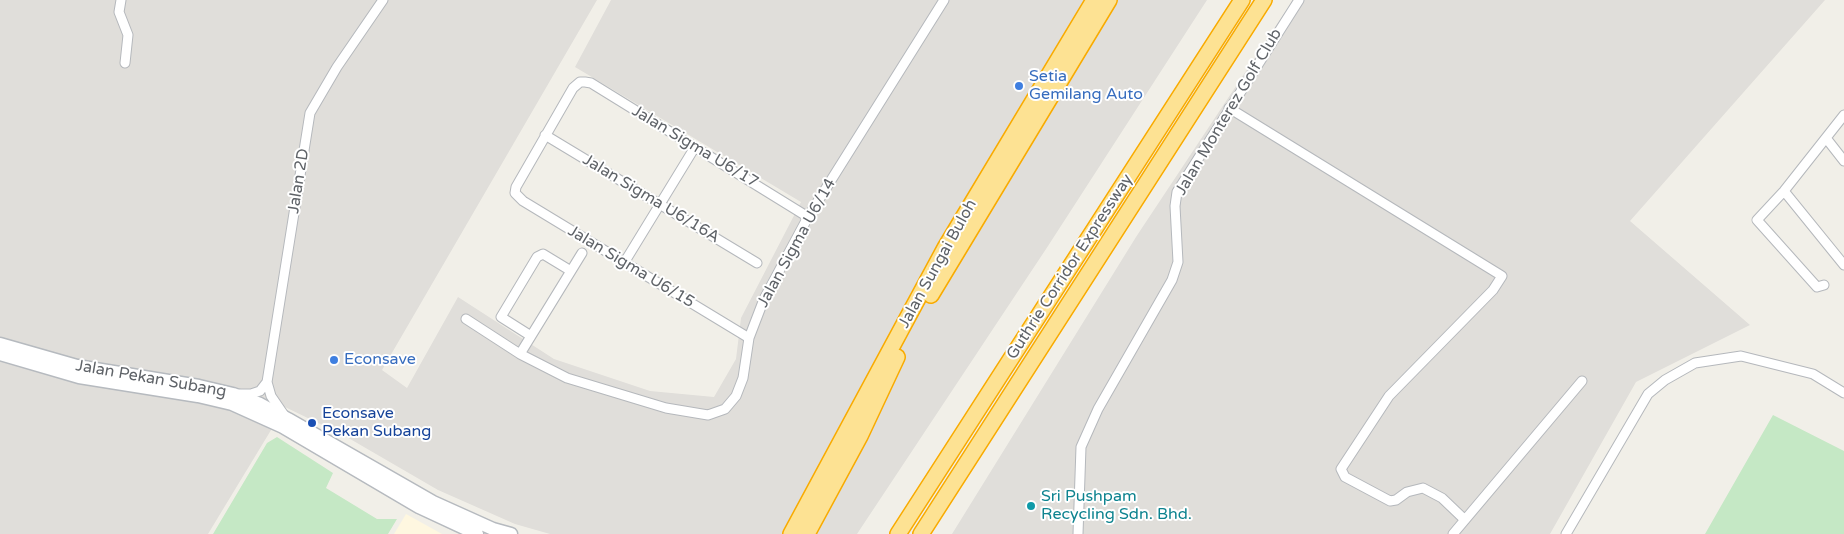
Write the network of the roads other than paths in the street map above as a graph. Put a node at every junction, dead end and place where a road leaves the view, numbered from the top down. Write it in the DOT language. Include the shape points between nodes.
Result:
graph roads {
  1 [pos="121,0"];
  2 [pos="383,0"];
  3 [pos="944,0"];
  4 [pos="1094,0"];
  5 [pos="1109,0"];
  6 [pos="1242,0"];
  7 [pos="1264,0"];
  8 [pos="1299,0"];
  9 [pos="125,63"];
  10 [pos="1229,108"];
  11 [pos="1844,115"];
  12 [pos="545,135"];
  13 [pos="1826,138"];
  14 [pos="695,147"];
  15 [pos="1844,161"];
  16 [pos="1784,191"];
  17 [pos="660,205"];
  18 [pos="808,217"];
  19 [pos="582,253"];
  20 [pos="624,263"];
  21 [pos="758,264"];
  22 [pos="1844,264"];
  23 [pos="571,271"];
  24 [pos="1824,285"];
  25 [pos="466,319"];
  26 [pos="530,336"];
  27 [pos="749,338"];
  28 [pos="0,344"];
  29 [pos="0,354"];
  30 [pos="520,354"];
  31 [pos="1582,381"];
  32 [pos="267,382"];
  33 [pos="1844,393"];
  34 [pos="234,394"];
  35 [pos="288,419"];
  36 [pos="1465,520"];
  37 [pos="801,531"];
  38 [pos="477,534"];
  39 [pos="511,534"];
  40 [pos="898,534"];
  41 [pos="921,534"];
  42 [pos="1078,534"];
  43 [pos="1454,534"];
  44 [pos="1566,534"];
  1 -- 9 [label="street" via="119,12 128,35"];
  2 -- 32 [label="street, Jalan 2D" via="336,68 310,113"];
  3 -- 18 [label="street, Jalan Sigma U6/14"];
  4 -- 37 [label="highway, Jalan Sungai Buloh" via="945,248"];
  5 -- 37 [label="highway, Jalan Sungai Buloh" via="908,335 860,436"];
  6 -- 40 [label="highway, Guthrie Corridor Expressway"];
  7 -- 41 [label="highway, Guthrie Corridor Expressway"];
  8 -- 10 [label="street, Jalan Monterez Golf Club"];
  10 -- 36 [label="street" via="1502,276 1493,290 1389,396 1341,469 1345,476 1390,501 1423,488 1442,498"];
  10 -- 42 [label="street, Jalan Monterez Golf Club" via="1177,192 1178,262 1172,280 1081,447"];
  11 -- 13 [label="street"];
  12 -- 14 [label="street, Jalan Sigma U6/17" via="573,88 580,82 591,83"];
  12 -- 17 [label="street, Jalan Sigma U6/16A"];
  12 -- 20 [label="street, Jalan Sigma U6/15" via="515,192 523,201"];
  13 -- 15 [label="street"];
  13 -- 16 [label="street"];
  14 -- 17 [label="street"];
  14 -- 18 [label="street, Jalan Sigma U6/17"];
  16 -- 22 [label="street"];
  16 -- 24 [label="street" via="1757,220 1816,287"];
  17 -- 20 [label="street"];
  17 -- 21 [label="street, Jalan Sigma U6/16A"];
  18 -- 27 [label="street, Jalan Sigma U6/14" via="764,299"];
  19 -- 23 [label="street"];
  20 -- 27 [label="street, Jalan Sigma U6/15"];
  23 -- 26 [label="street"];
  23 -- 26 [label="street" via="543,254 537,257 502,317"];
  25 -- 30 [label="street, Jalan Sigma U6/14"];
  26 -- 30 [label="street"];
  27 -- 30 [label="street, Jalan Sigma U6/14" via="736,396 725,409 708,415 666,408 567,378"];
  28 -- 34 [label="main road, Jalan Pekan Subang" via="77,366"];
  29 -- 38 [label="main road, Jalan Pekan Subang" via="79,377 232,404 283,427 418,507"];
  31 -- 36 [label="street"];
  32 -- 34 [label="street" via="260,391"];
  32 -- 35 [label="street, Jalan 2D" via="276,406"];
  33 -- 44 [label="street" via="1813,374 1741,356 1695,363 1648,394"];
  34 -- 35 [label="main road, Jalan Pekan Subang"];
  35 -- 39 [label="main road, Jalan Pekan Subang" via="433,502"];
  36 -- 43 [label="street"];
}
